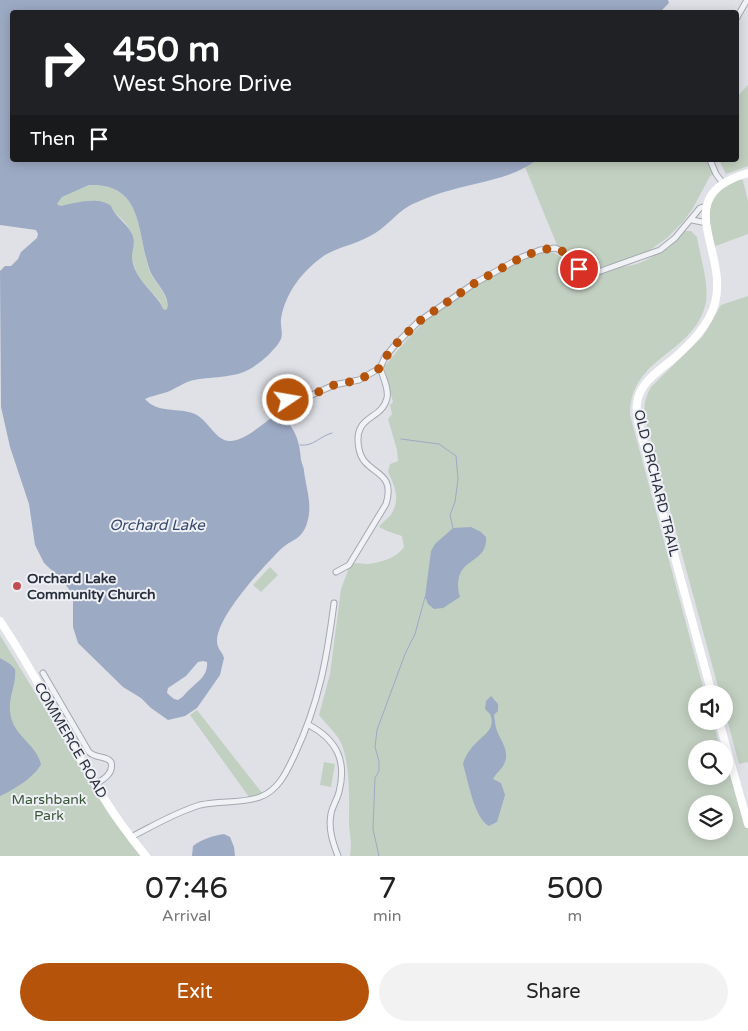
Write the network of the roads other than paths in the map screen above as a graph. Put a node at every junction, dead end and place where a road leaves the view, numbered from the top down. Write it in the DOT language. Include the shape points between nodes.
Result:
graph roads {
  1 [pos="747,0"];
  2 [pos="739,14"];
  3 [pos="711,162"];
  4 [pos="748,173"];
  5 [pos="722,182"];
  6 [pos="706,206"];
  7 [pos="692,220"];
  8 [pos="706,223"];
  9 [pos="380,368"];
  10 [pos="271,400"];
  11 [pos="336,572"];
  12 [pos="334,603"];
  13 [pos="0,621"];
  14 [pos="43,673"];
  15 [pos="710,685"];
  16 [pos="309,725"];
  17 [pos="722,730"];
  18 [pos="95,782"];
  19 [pos="748,824"];
  20 [pos="131,837"];
  21 [pos="146,856"];
  22 [pos="338,856"];
  1 -- 2 [label="street"];
  3 -- 5 [label="street"];
  4 -- 5 [label="street"];
  5 -- 6 [label="street"];
  6 -- 7 [label="street" via="700,208"];
  6 -- 8 [label="street, OLD ORCHARD TRAIL"];
  7 -- 8 [label="street"];
  7 -- 9 [label="street" via="660,250 598,272 579,269 555,248 522,257 475,283 418,322 395,345"];
  8 -- 15 [label="street, OLD ORCHARD TRAIL" via="718,279 715,306 707,322 686,347 646,383 637,404 644,444"];
  9 -- 10 [label="street" via="359,380 334,385 303,399"];
  9 -- 11 [label="street" via="387,398 383,407 358,431 359,449 364,460 386,481 388,495 386,504 349,565"];
  12 -- 16 [label="street" via="322,679"];
  13 -- 18 [label="street, COMMERCE ROAD"];
  14 -- 18 [label="street" via="88,751 111,761 109,774"];
  16 -- 20 [label="street" via="285,775 266,794 247,800 200,805"];
  16 -- 22 [label="street" via="330,738 339,756 342,776 330,823"];
  17 -- 19 [label="street"];
  18 -- 20 [label="street, COMMERCE ROAD"];
  20 -- 21 [label="street, COMMERCE ROAD"];
}
